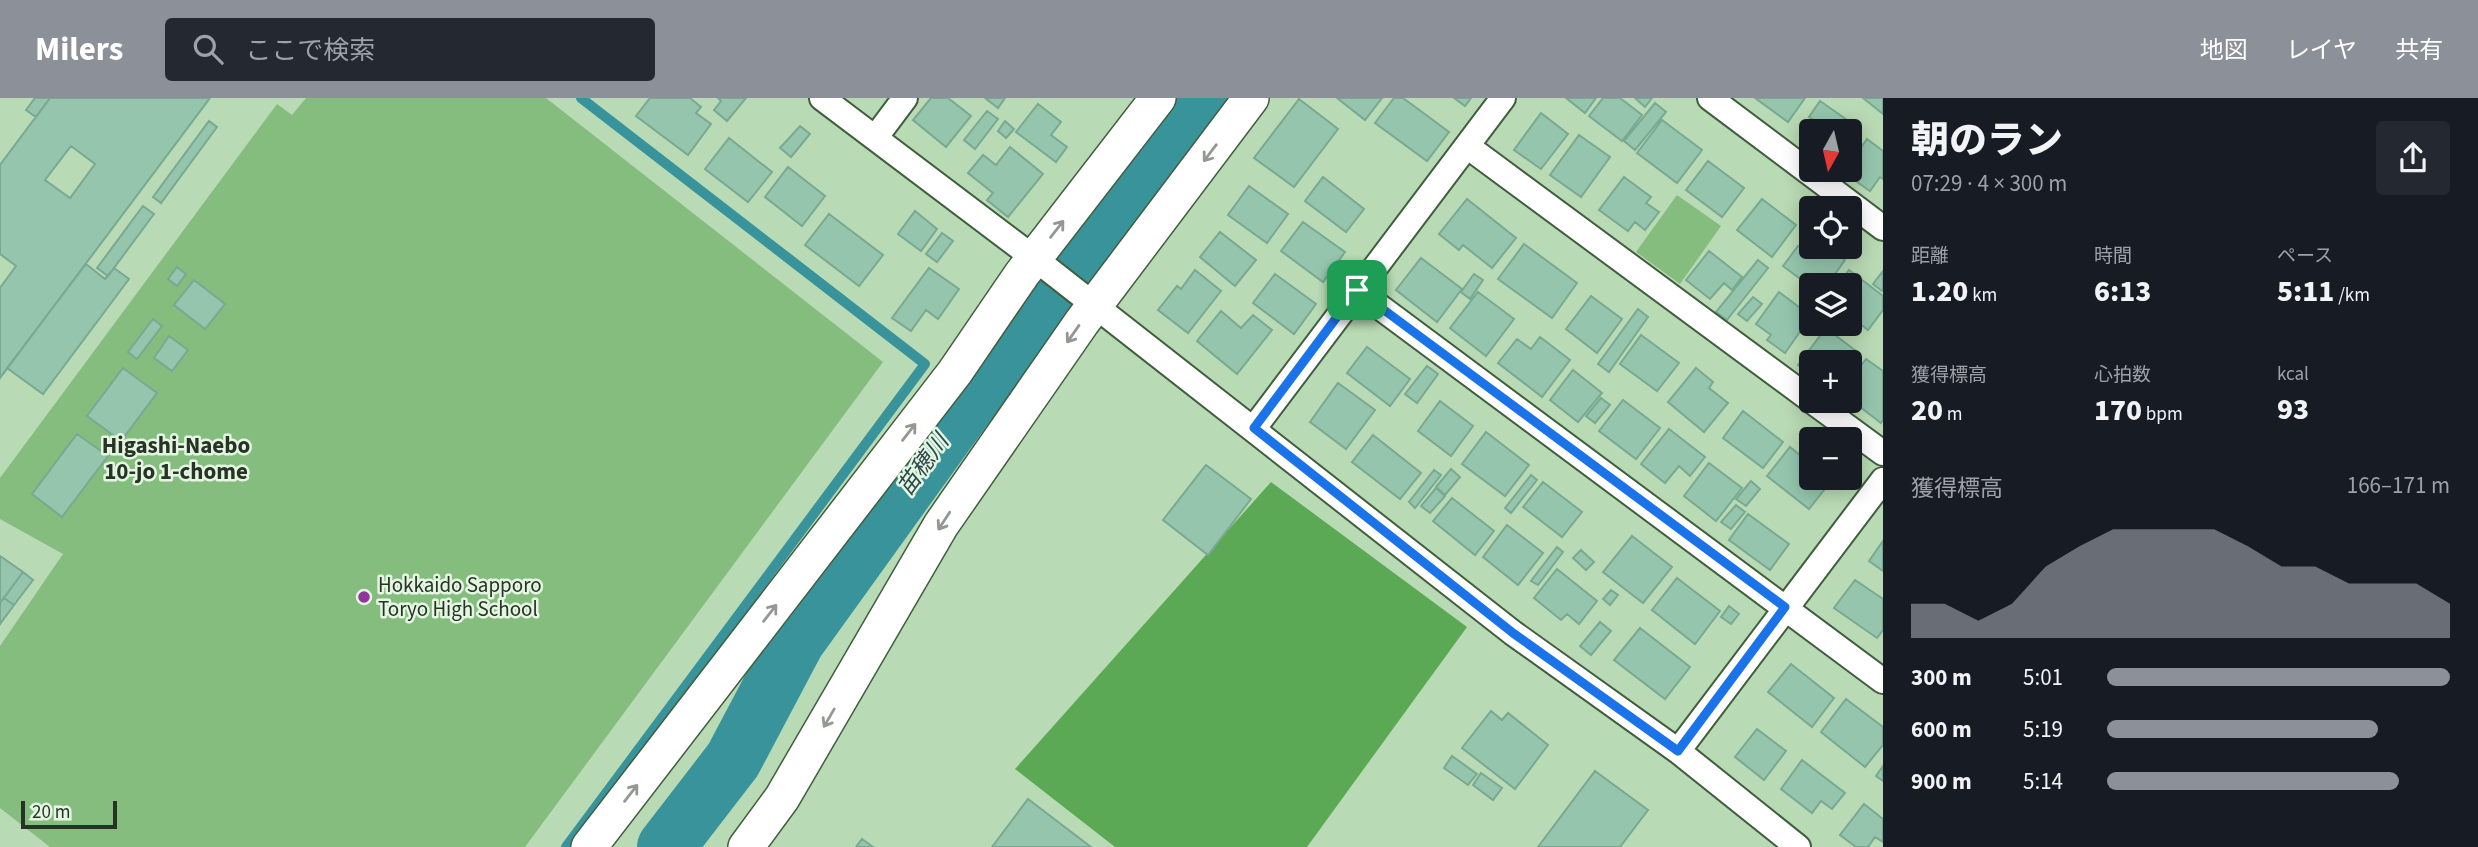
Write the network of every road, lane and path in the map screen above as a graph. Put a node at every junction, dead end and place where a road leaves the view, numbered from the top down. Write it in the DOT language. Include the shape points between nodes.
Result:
graph roads {
  1 [pos="822,98"];
  2 [pos="905,98"];
  3 [pos="1158,98"];
  4 [pos="1251,98"];
  5 [pos="1503,98"];
  6 [pos="1710,98"];
  7 [pos="875,138"];
  8 [pos="1467,146"];
  9 [pos="1883,228"];
  10 [pos="1043,265"];
  11 [pos="1357,290"];
  12 [pos="1090,302"];
  13 [pos="1799,390"];
  14 [pos="1829,413"];
  15 [pos="1254,428"];
  16 [pos="1883,453"];
  17 [pos="1883,480"];
  18 [pos="1785,607"];
  19 [pos="1883,681"];
  20 [pos="1678,751"];
  21 [pos="589,847"];
  22 [pos="746,847"];
  23 [pos="1798,847"];
  1 -- 7 [label="street"];
  2 -- 7 [label="street"];
  10 -- 3 [label="street, one-way"];
  4 -- 12 [label="street, one-way"];
  5 -- 8 [label="street"];
  6 -- 9 [label="street"];
  7 -- 10 [label="street"];
  8 -- 11 [label="street"];
  8 -- 13 [label="street"];
  10 -- 12 [label="street"];
  21 -- 10 [label="street, one-way" via="955,372"];
  11 -- 15 [label="street"];
  11 -- 18 [label="street"];
  12 -- 15 [label="street"];
  12 -- 22 [label="street, one-way" via="941,525 782,798"];
  14 -- 16 [label="street"];
  15 -- 20 [label="street" via="1513,633"];
  17 -- 18 [label="street"];
  18 -- 19 [label="street"];
  18 -- 20 [label="street"];
  20 -- 23 [label="street"];
}
